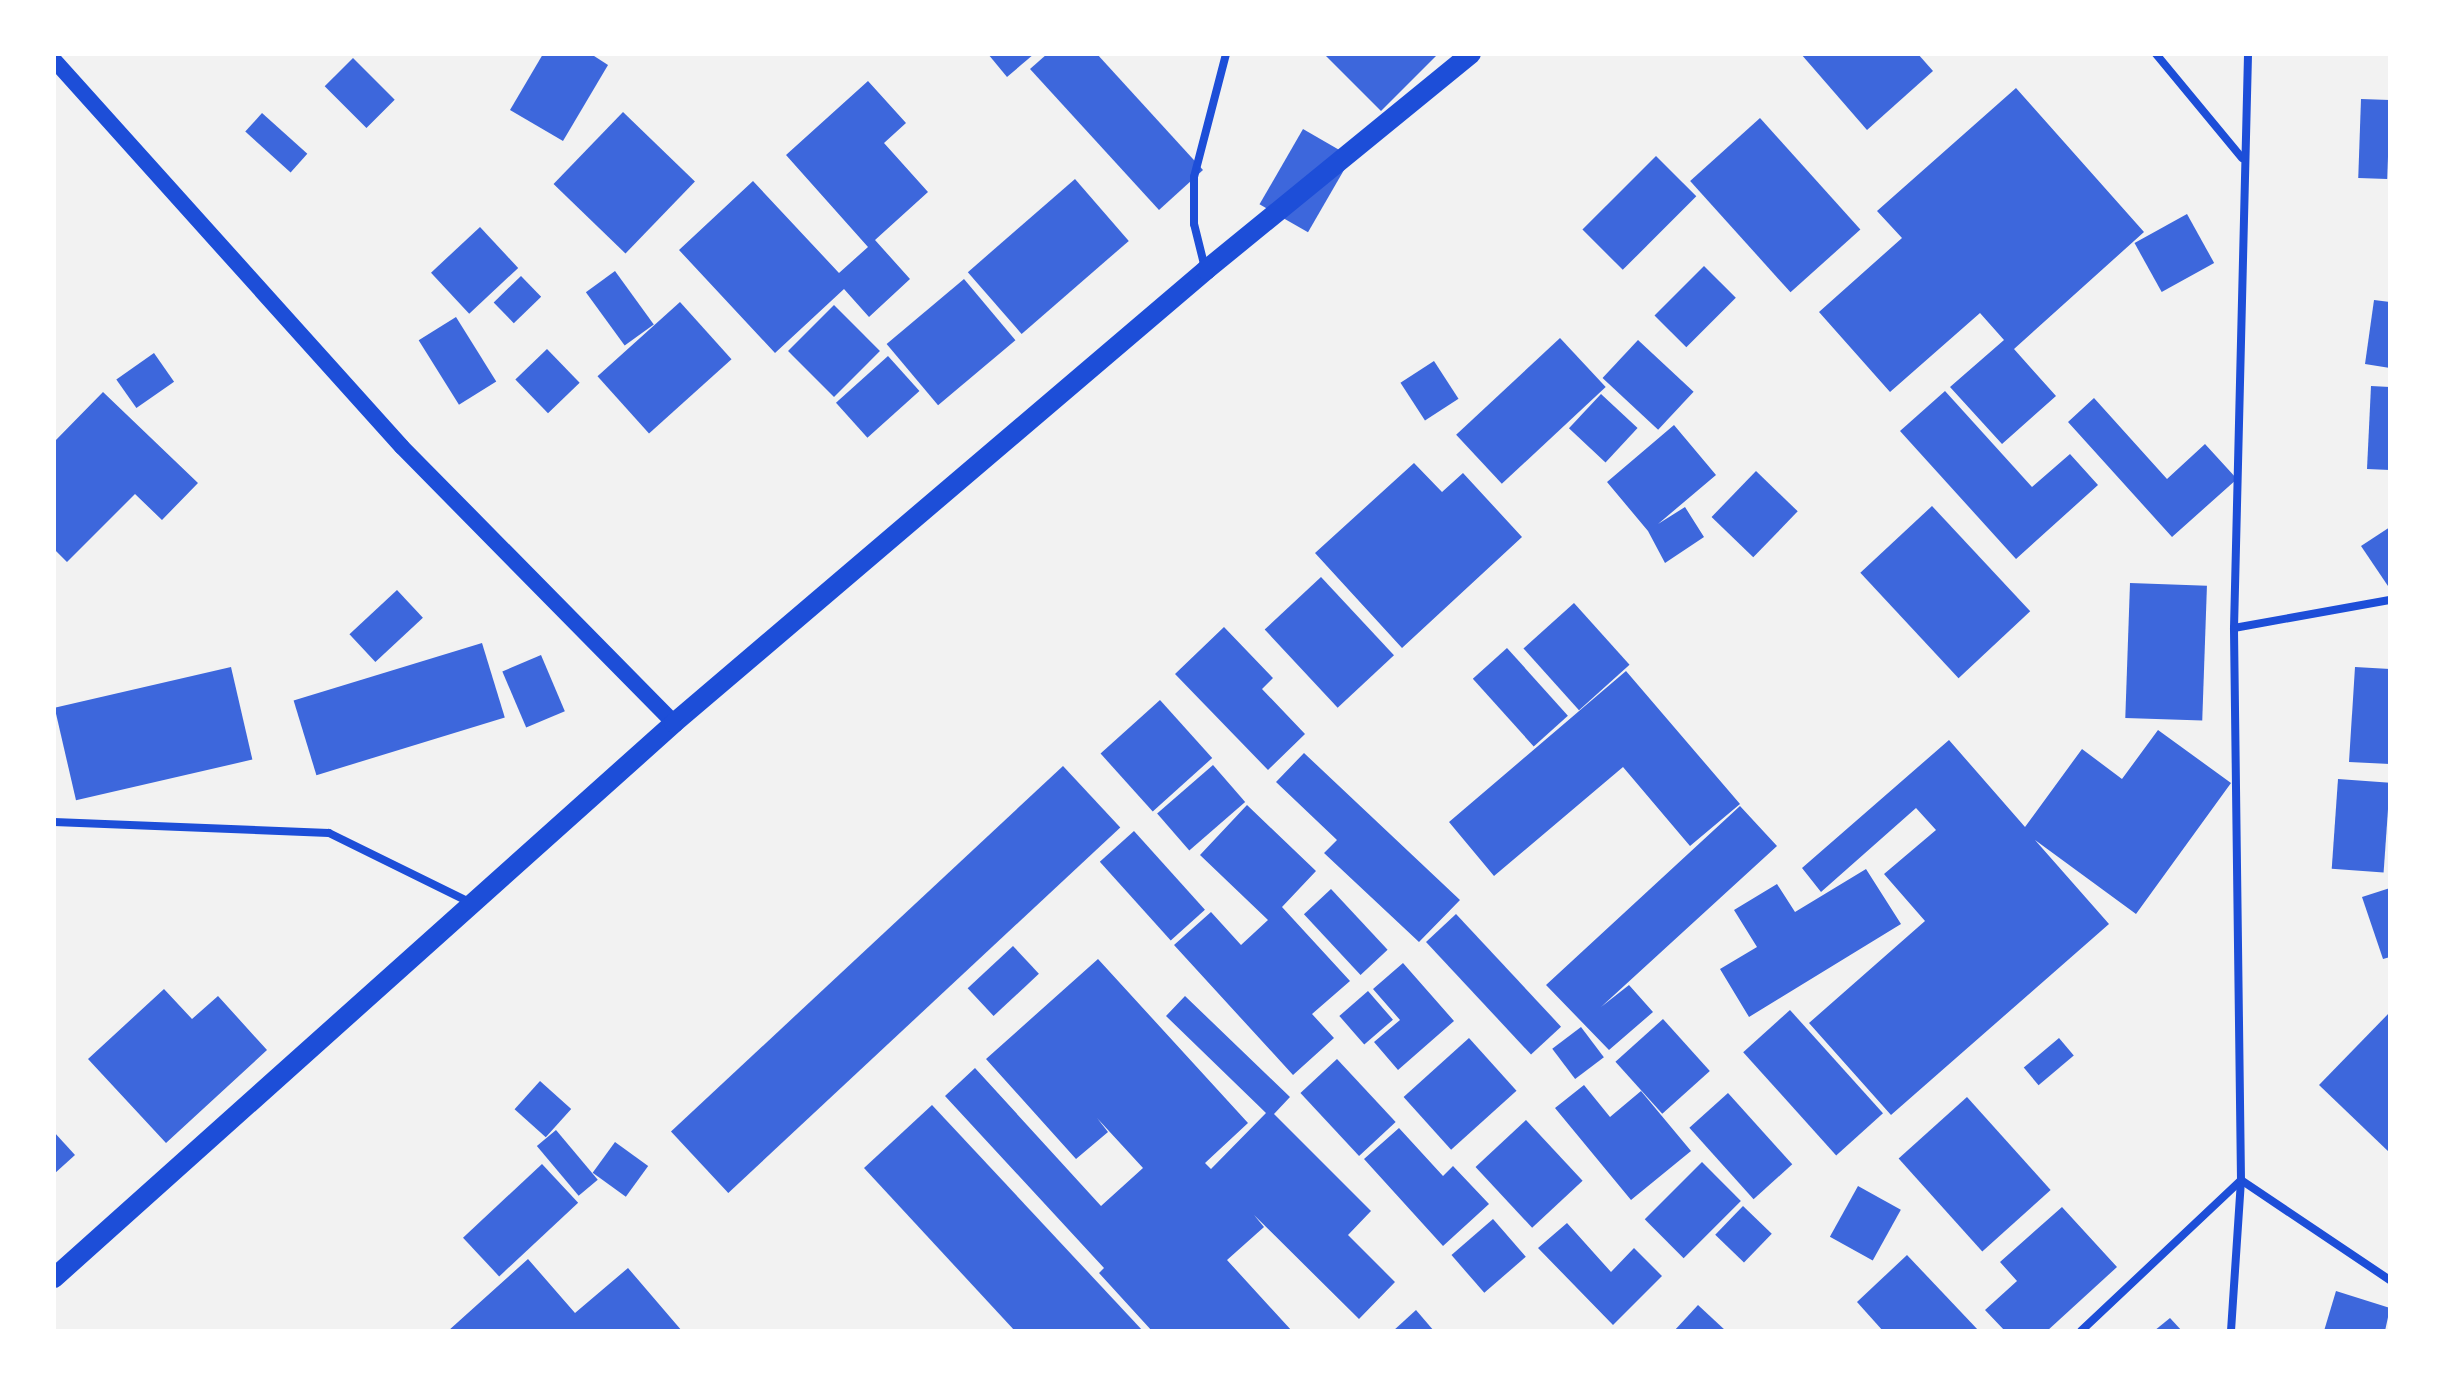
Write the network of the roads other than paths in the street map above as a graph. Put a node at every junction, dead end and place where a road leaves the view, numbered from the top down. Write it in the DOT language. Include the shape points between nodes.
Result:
graph roads {
  1 [pos="1226,54"];
  2 [pos="1471,54"];
  3 [pos="2156,54"];
  4 [pos="2248,54"];
  5 [pos="54,60"];
  6 [pos="2243,159"];
  7 [pos="1206,270"];
  8 [pos="2390,600"];
  9 [pos="2234,628"];
  10 [pos="674,723"];
  11 [pos="54,822"];
  12 [pos="469,902"];
  13 [pos="2241,1180"];
  14 [pos="54,1278"];
  15 [pos="2390,1280"];
  16 [pos="2081,1331"];
  17 [pos="2231,1331"];
  1 -- 7 [label="street" via="1194,177 1194,224"];
  2 -- 7 [label="main road"];
  3 -- 6 [label="street"];
  4 -- 6 [label="street"];
  5 -- 10 [label="main road" via="402,447"];
  6 -- 9 [label="street"];
  7 -- 10 [label="main road"];
  8 -- 9 [label="street"];
  9 -- 13 [label="street"];
  10 -- 12 [label="main road"];
  11 -- 12 [label="street" via="329,833"];
  12 -- 14 [label="main road"];
  13 -- 15 [label="street"];
  13 -- 16 [label="street"];
  13 -- 17 [label="street"];
}
